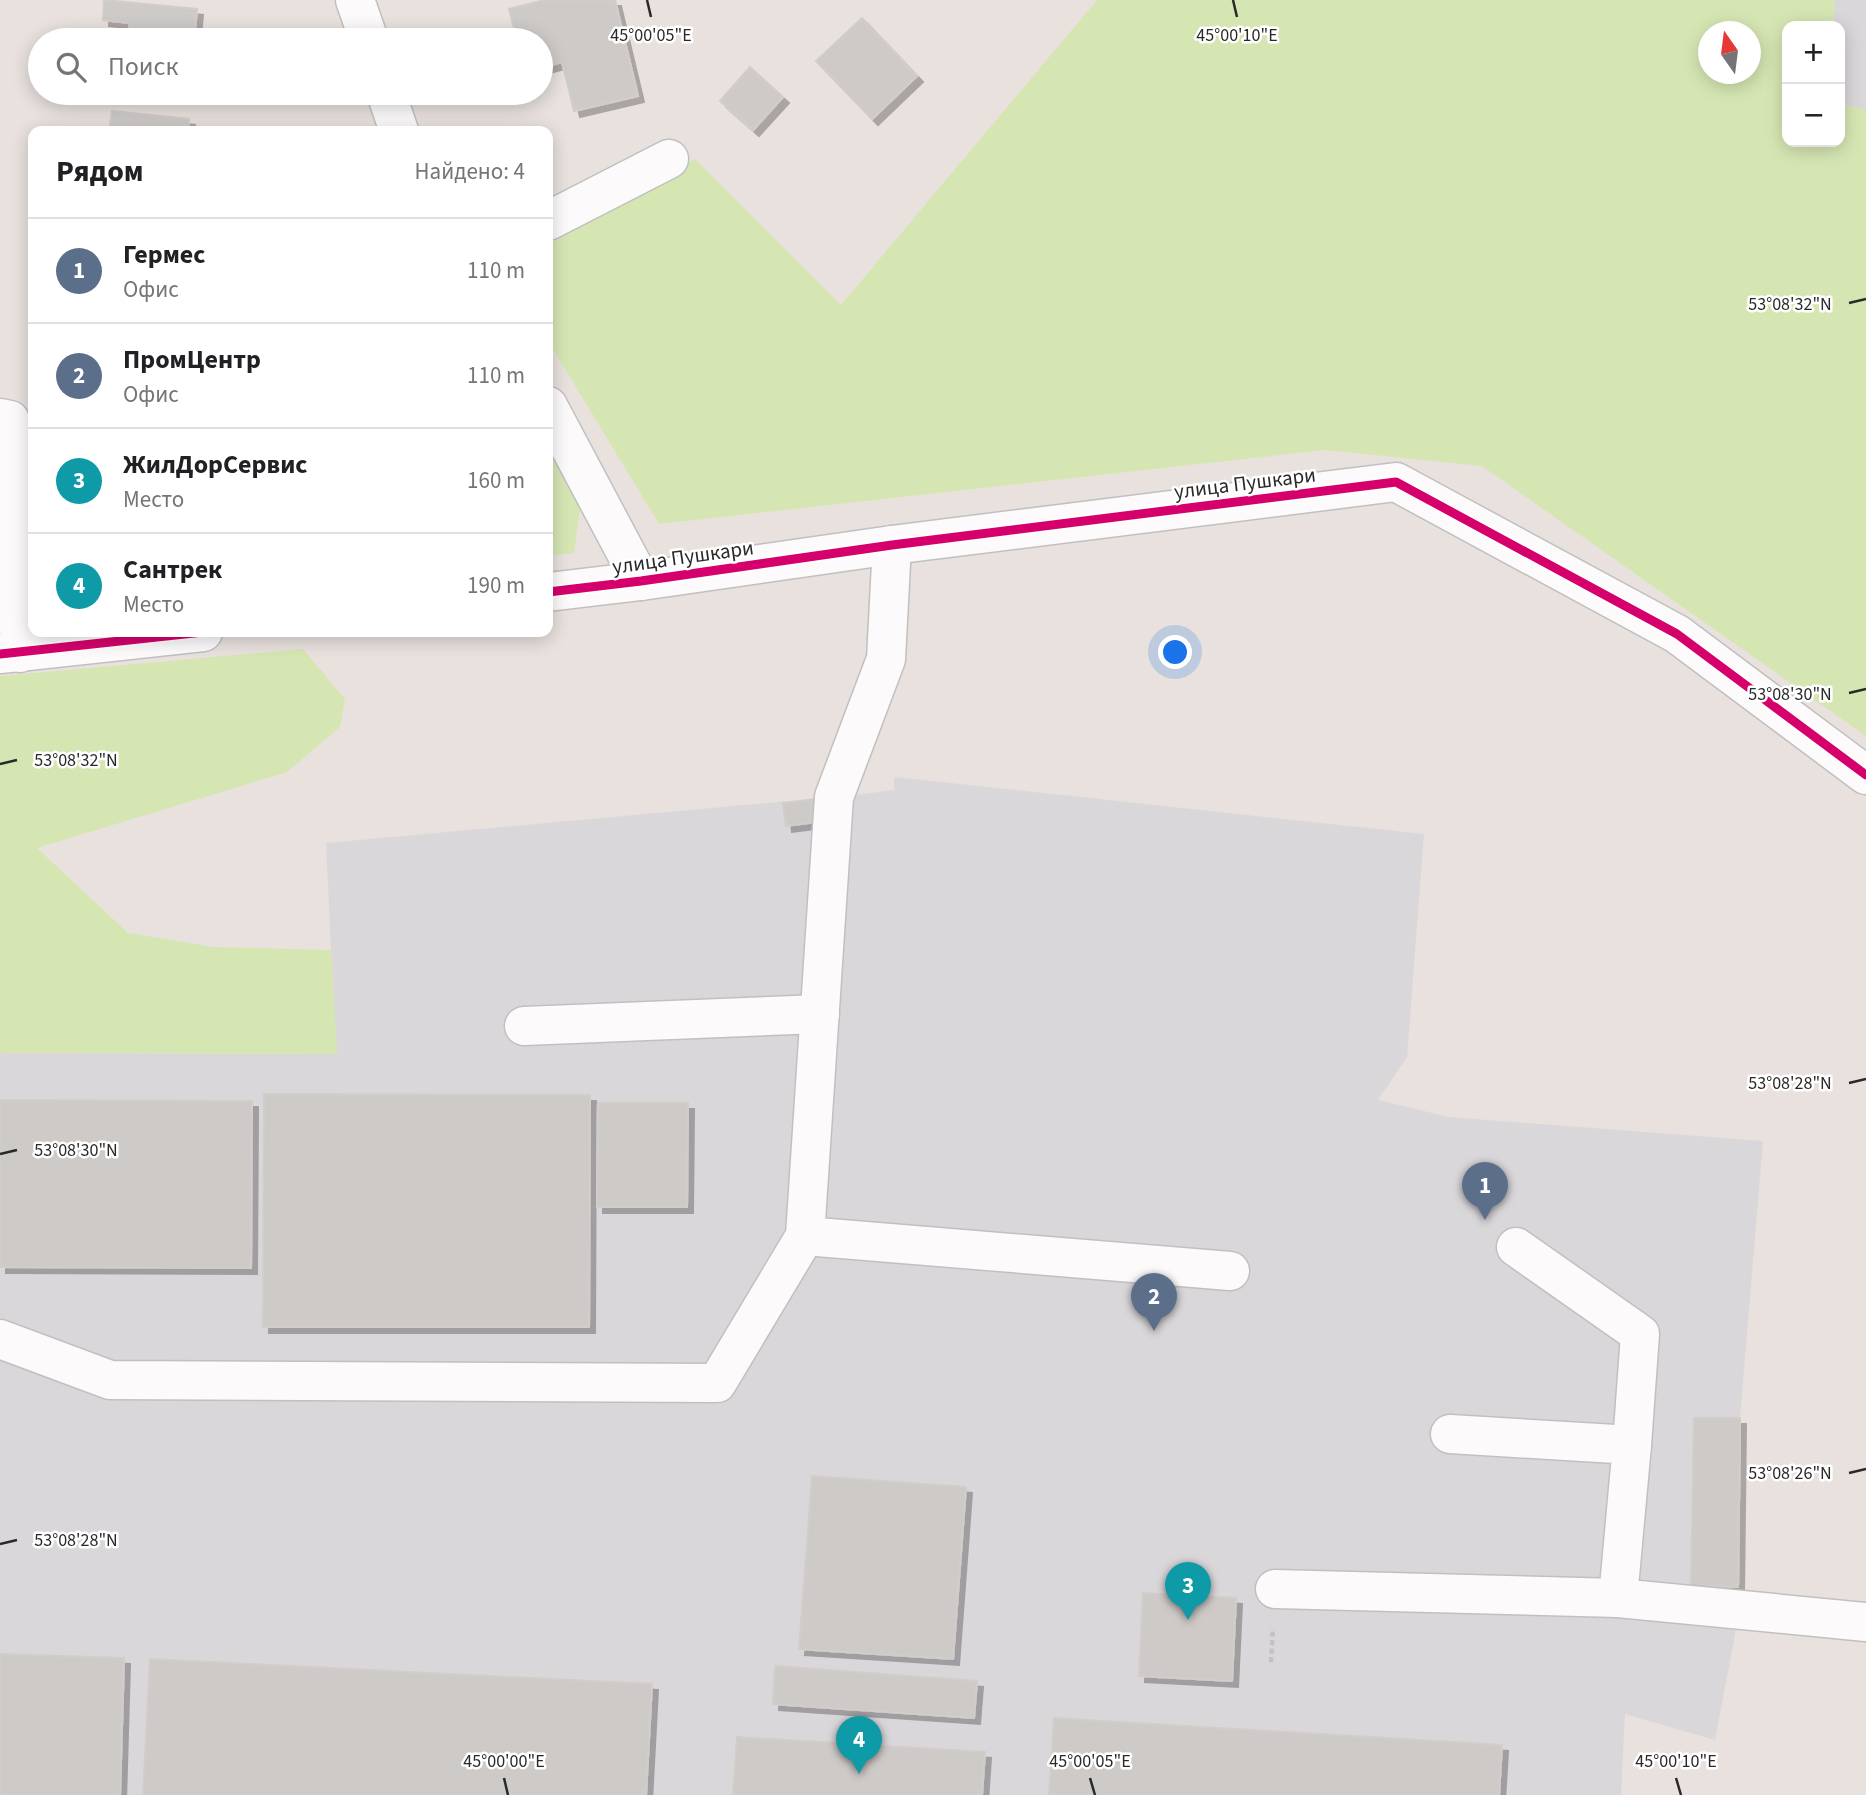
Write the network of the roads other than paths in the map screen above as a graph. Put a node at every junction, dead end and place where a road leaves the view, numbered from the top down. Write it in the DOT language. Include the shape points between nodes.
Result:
graph roads {
  1 [pos="355,0"];
  2 [pos="365,28"];
  3 [pos="390,105"];
  4 [pos="397,126"];
  5 [pos="668,159"];
  6 [pos="553,217"];
  7 [pos="553,415"];
  8 [pos="0,418"];
  9 [pos="892,545"];
  10 [pos="641,581"];
  11 [pos="553,591"];
  12 [pos="159,637"];
  13 [pos="10,654"];
  14 [pos="1866,775"];
  15 [pos="820,1014"];
  16 [pos="524,1026"];
  17 [pos="805,1236"];
  18 [pos="1516,1247"];
  19 [pos="1230,1271"];
  20 [pos="0,1339"];
  21 [pos="1450,1434"];
  22 [pos="1632,1445"];
  23 [pos="1275,1589"];
  24 [pos="1618,1598"];
  25 [pos="1866,1622"];
  1 -- 2 [label="street"];
  3 -- 4 [label="street"];
  5 -- 6 [label="street"];
  7 -- 10 [label="street"];
  8 -- 13 [label="street" via="10,420"];
  9 -- 10 [label="street, улица Пушкари"];
  9 -- 14 [label="street, улица Пушкари" via="1396,482 1677,634"];
  9 -- 15 [label="street" via="886,659 834,797"];
  10 -- 11 [label="street, улица Пушкари"];
  12 -- 13 [label="street"];
  15 -- 16 [label="street"];
  15 -- 17 [label="street"];
  17 -- 19 [label="street"];
  17 -- 20 [label="street" via="717,1383 110,1380"];
  18 -- 22 [label="street" via="1640,1334"];
  21 -- 22 [label="street"];
  22 -- 24 [label="street"];
  23 -- 24 [label="street"];
  24 -- 25 [label="street"];
}
